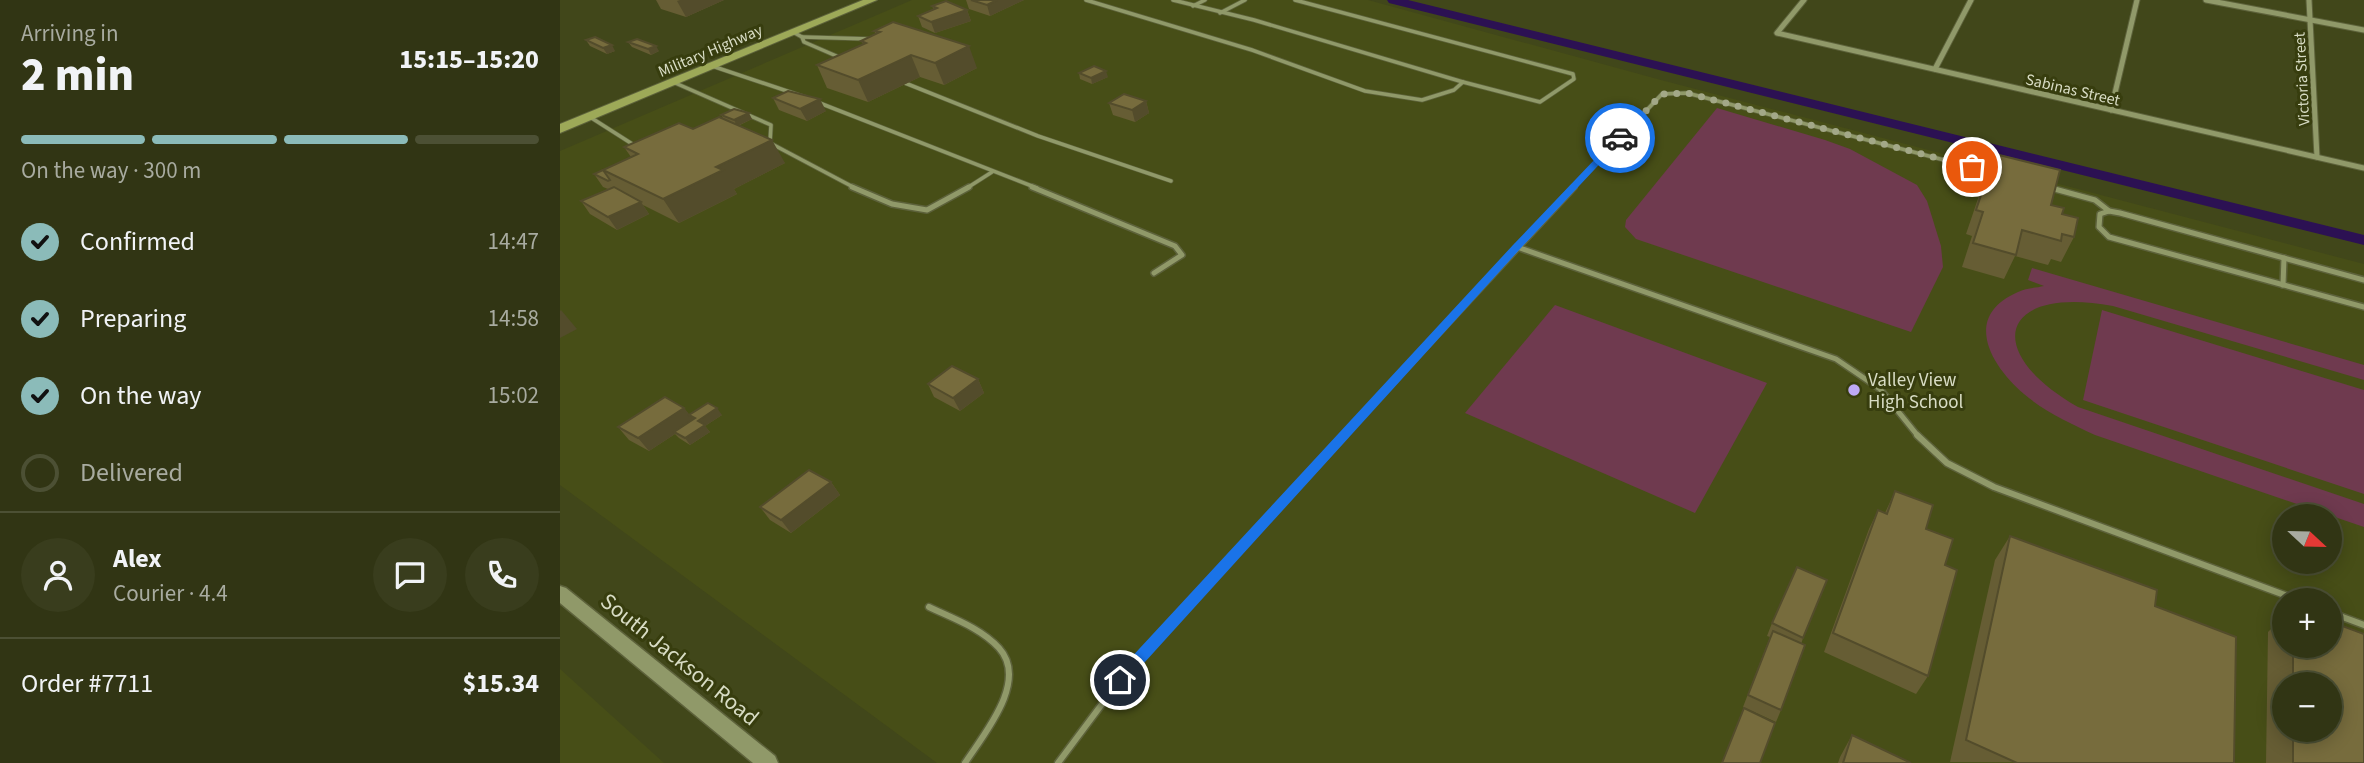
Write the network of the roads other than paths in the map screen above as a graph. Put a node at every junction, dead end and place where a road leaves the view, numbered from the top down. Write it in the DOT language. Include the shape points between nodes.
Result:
graph roads {
  1 [pos="872,0"];
  2 [pos="1086,0"];
  3 [pos="1174,0"];
  4 [pos="1205,0"];
  5 [pos="1245,0"];
  6 [pos="1295,0"];
  7 [pos="1804,0"];
  8 [pos="1971,0"];
  9 [pos="2137,0"];
  10 [pos="2206,0"];
  11 [pos="2309,0"];
  12 [pos="1193,6"];
  13 [pos="1220,13"];
  14 [pos="2310,19"];
  15 [pos="2364,30"];
  16 [pos="797,35"];
  17 [pos="881,43"];
  18 [pos="841,58"];
  19 [pos="712,66"];
  20 [pos="1935,69"];
  21 [pos="673,82"];
  22 [pos="1462,82"];
  23 [pos="905,83"];
  24 [pos="2111,110"];
  25 [pos="590,117"];
  26 [pos="560,129"];
  27 [pos="644,151"];
  28 [pos="2317,157"];
  29 [pos="2364,168"];
  30 [pos="992,172"];
  31 [pos="1996,174"];
  32 [pos="1171,181"];
  33 [pos="2049,188"];
  34 [pos="2109,211"];
  35 [pos="1517,247"];
  36 [pos="2284,258"];
  37 [pos="1154,273"];
  38 [pos="2364,279"];
  39 [pos="2283,285"];
  40 [pos="2364,307"];
  41 [pos="2272,590"];
  42 [pos="560,593"];
  43 [pos="929,607"];
  44 [pos="2342,617"];
  45 [pos="2364,625"];
  46 [pos="768,763"];
  47 [pos="965,763"];
  48 [pos="1058,763"];
  1 -- 16 [label="main road, Military Highway"];
  2 -- 22 [label="lane" via="1252,50 1365,91 1422,100 1454,90"];
  3 -- 12 [label="lane"];
  4 -- 12 [label="lane"];
  5 -- 13 [label="lane"];
  6 -- 22 [label="lane" via="1573,75 1574,79 1540,102"];
  7 -- 20 [label="street, Sabinas Street" via="1777,33"];
  8 -- 20 [label="street"];
  9 -- 24 [label="street"];
  10 -- 14 [label="street"];
  11 -- 14 [label="street, Victoria Street"];
  12 -- 13 [label="lane"];
  13 -- 22 [label="lane"];
  14 -- 15 [label="street"];
  14 -- 28 [label="street, Victoria Street"];
  16 -- 17 [label="lane"];
  16 -- 18 [label="lane"];
  16 -- 19 [label="main road, Military Highway"];
  19 -- 21 [label="main road, Military Highway"];
  19 -- 30 [label="lane" via="779,86"];
  20 -- 24 [label="street, Sabinas Street"];
  21 -- 25 [label="main road, Military Highway"];
  21 -- 30 [label="lane" via="771,125 770,143 849,186 911,209 929,210"];
  23 -- 32 [label="lane" via="1038,136"];
  24 -- 28 [label="street, Sabinas Street"];
  25 -- 26 [label="main road, Military Highway"];
  25 -- 27 [label="lane"];
  28 -- 29 [label="street, Sabinas Street"];
  30 -- 37 [label="lane" via="1175,246 1182,255"];
  31 -- 35 [label="lane" via="1673,92 1662,94"];
  33 -- 34 [label="lane" via="2095,200"];
  34 -- 36 [label="lane"];
  34 -- 39 [label="lane" via="2100,214 2097,223 2109,237"];
  35 -- 41 [label="lane" via="1836,359 1867,377 1932,451 1956,469"];
  35 -- 48 [label="lane" via="1120,680"];
  36 -- 38 [label="lane"];
  36 -- 39 [label="lane"];
  39 -- 40 [label="lane"];
  42 -- 46 [label="main road, South Jackson Road"];
  43 -- 47 [label="lane" via="985,636 1010,664 1009,685"];
  44 -- 45 [label="lane"];
}
